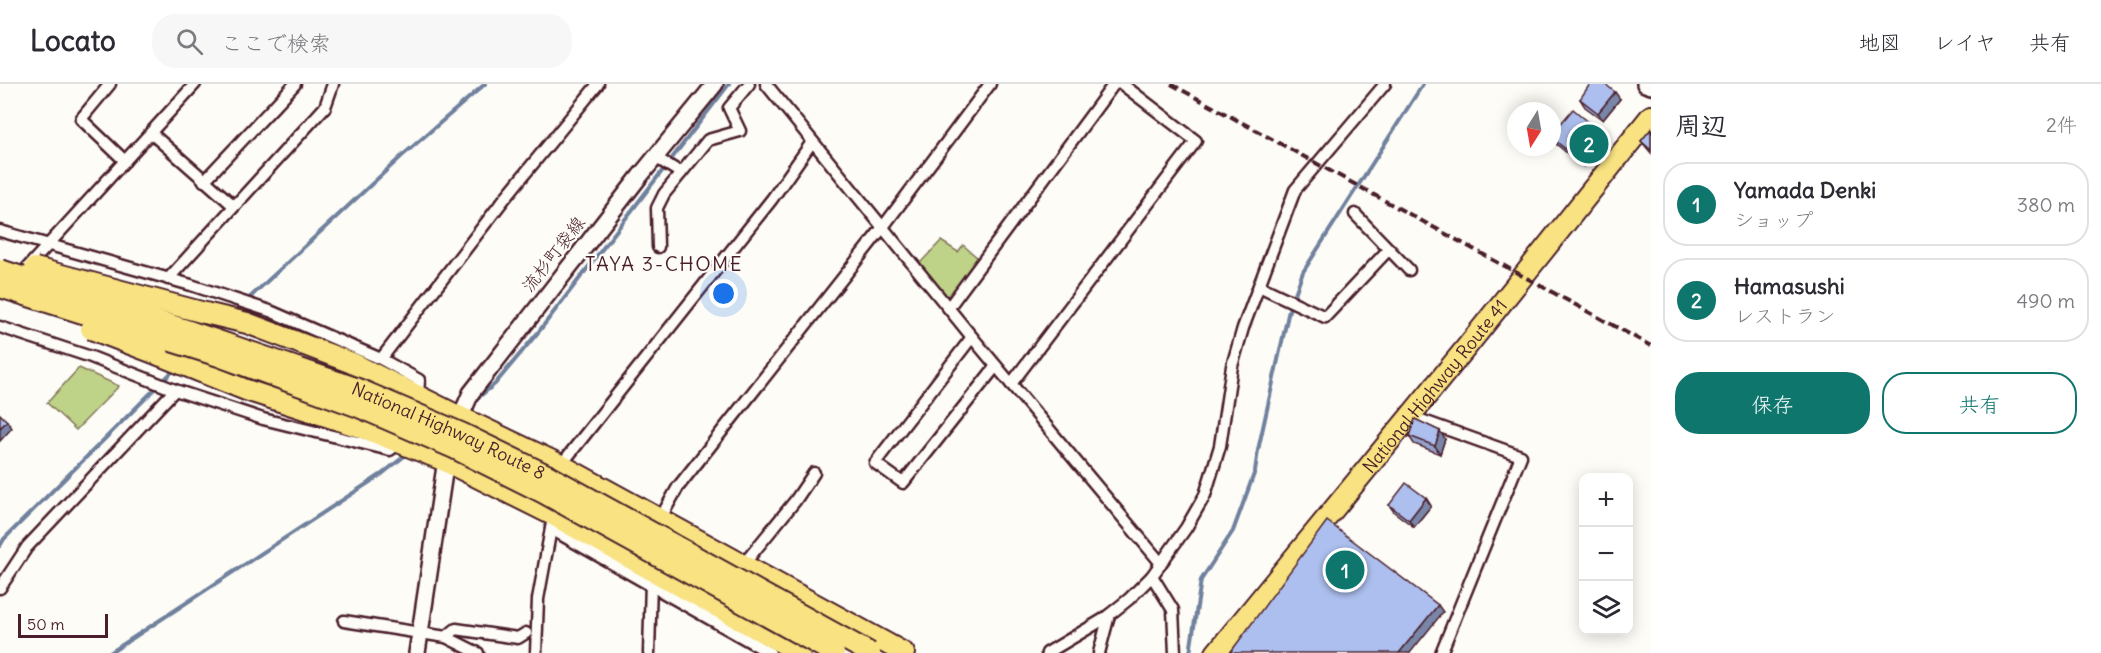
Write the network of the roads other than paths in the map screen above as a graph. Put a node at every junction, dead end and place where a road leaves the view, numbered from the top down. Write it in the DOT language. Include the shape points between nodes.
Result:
graph roads {
  1 [pos="110,84"];
  2 [pos="195,84"];
  3 [pos="295,84"];
  4 [pos="333,84"];
  5 [pos="598,84"];
  6 [pos="715,84"];
  7 [pos="749,84"];
  8 [pos="766,84"];
  9 [pos="990,84"];
  10 [pos="1114,84"];
  11 [pos="1122,84"];
  12 [pos="1385,84"];
  13 [pos="1645,84"];
  14 [pos="1651,86"];
  15 [pos="1651,116"];
  16 [pos="151,134"];
  17 [pos="812,142"];
  18 [pos="658,158"];
  19 [pos="125,161"];
  20 [pos="678,171"];
  21 [pos="204,181"];
  22 [pos="234,206"];
  23 [pos="1355,214"];
  24 [pos="883,227"];
  25 [pos="0,231"];
  26 [pos="49,245"];
  27 [pos="658,247"];
  28 [pos="1389,249"];
  29 [pos="0,259"];
  30 [pos="0,270"];
  31 [pos="1409,270"];
  32 [pos="168,279"];
  33 [pos="1259,286"];
  34 [pos="0,287"];
  35 [pos="0,296"];
  36 [pos="949,307"];
  37 [pos="0,327"];
  38 [pos="972,337"];
  39 [pos="381,359"];
  40 [pos="996,366"];
  41 [pos="1011,384"];
  42 [pos="175,390"];
  43 [pos="418,395"];
  44 [pos="1410,414"];
  45 [pos="460,417"];
  46 [pos="401,442"];
  47 [pos="444,461"];
  48 [pos="561,465"];
  49 [pos="814,473"];
  50 [pos="660,519"];
  51 [pos="552,522"];
  52 [pos="1160,562"];
  53 [pos="743,565"];
  54 [pos="1152,576"];
  55 [pos="652,578"];
  56 [pos="0,588"];
  57 [pos="1109,615"];
  58 [pos="344,621"];
  59 [pos="420,633"];
  60 [pos="526,633"];
  61 [pos="446,637"];
  62 [pos="417,653"];
  63 [pos="478,653"];
  64 [pos="536,653"];
  65 [pos="649,653"];
  66 [pos="770,653"];
  67 [pos="800,653"];
  68 [pos="834,653"];
  69 [pos="870,653"];
  70 [pos="904,653"];
  71 [pos="1047,653"];
  72 [pos="1100,653"];
  73 [pos="1175,653"];
  74 [pos="1216,653"];
  75 [pos="1441,653"];
  1 -- 19 [label="street" via="81,119"];
  2 -- 16 [label="street"];
  3 -- 21 [label="street"];
  4 -- 22 [label="street" via="325,107"];
  5 -- 39 [label="street"];
  6 -- 18 [label="main road, 流杉町袋線"];
  7 -- 20 [label="street" via="729,108 740,131 708,140"];
  8 -- 17 [label="street"];
  9 -- 24 [label="street"];
  10 -- 36 [label="street"];
  11 -- 41 [label="street" via="1196,141"];
  12 -- 33 [label="street" via="1295,190"];
  13 -- 14 [label="main road"];
  15 -- 44 [label="highway, National Highway Route 41"];
  16 -- 19 [label="street"];
  16 -- 21 [label="street"];
  17 -- 24 [label="street"];
  17 -- 48 [label="street" via="772,199"];
  18 -- 20 [label="street"];
  18 -- 45 [label="main road, 流杉町袋線" via="471,393"];
  19 -- 26 [label="street"];
  20 -- 27 [label="street" via="657,208"];
  21 -- 22 [label="street"];
  22 -- 32 [label="street"];
  23 -- 28 [label="street"];
  24 -- 36 [label="street"];
  24 -- 50 [label="street" via="678,487"];
  25 -- 26 [label="street"];
  26 -- 32 [label="street"];
  26 -- 35 [label="street"];
  28 -- 31 [label="street"];
  28 -- 33 [label="street" via="1325,317"];
  29 -- 43 [label="highway, bridge" via="248,323 352,363"];
  30 -- 69 [label="highway, National Highway Route 8, bridge" via="358,389 463,434 549,476"];
  32 -- 39 [label="street" via="270,310"];
  33 -- 52 [label="street" via="1232,366 1220,446 1205,495"];
  34 -- 68 [label="highway, National Highway Route 8, bridge" via="219,356 359,407 454,448 542,492"];
  35 -- 46 [label="highway, bridge" via="246,390"];
  36 -- 38 [label="street"];
  37 -- 42 [label="street"];
  38 -- 40 [label="street"];
  38 -- 40 [label="street" via="875,463 903,483"];
  39 -- 43 [label="street" via="419,380"];
  40 -- 41 [label="street"];
  41 -- 52 [label="street"];
  42 -- 46 [label="street" via="263,418 390,450"];
  42 -- 56 [label="street" via="27,547"];
  43 -- 45 [label="highway"];
  44 -- 74 [label="highway, National Highway Route 41"];
  44 -- 75 [label="street" via="1521,456"];
  45 -- 47 [label="main road, 流杉町袋線"];
  45 -- 48 [label="highway"];
  46 -- 47 [label="highway"];
  47 -- 51 [label="highway"];
  47 -- 59 [label="main road, 流杉町袋線"];
  48 -- 50 [label="highway"];
  49 -- 53 [label="street"];
  50 -- 53 [label="highway"];
  51 -- 55 [label="highway"];
  51 -- 64 [label="street" via="538,599"];
  52 -- 54 [label="street"];
  53 -- 70 [label="highway"];
  54 -- 57 [label="street"];
  54 -- 73 [label="street" via="1173,610"];
  55 -- 65 [label="street"];
  55 -- 66 [label="street"];
  55 -- 67 [label="highway"];
  57 -- 71 [label="street"];
  57 -- 72 [label="street"];
  58 -- 59 [label="street"];
  59 -- 61 [label="street"];
  59 -- 62 [label="main road, 流杉町袋線"];
  60 -- 61 [label="street" via="518,638 456,629"];
  61 -- 63 [label="street"];
}
